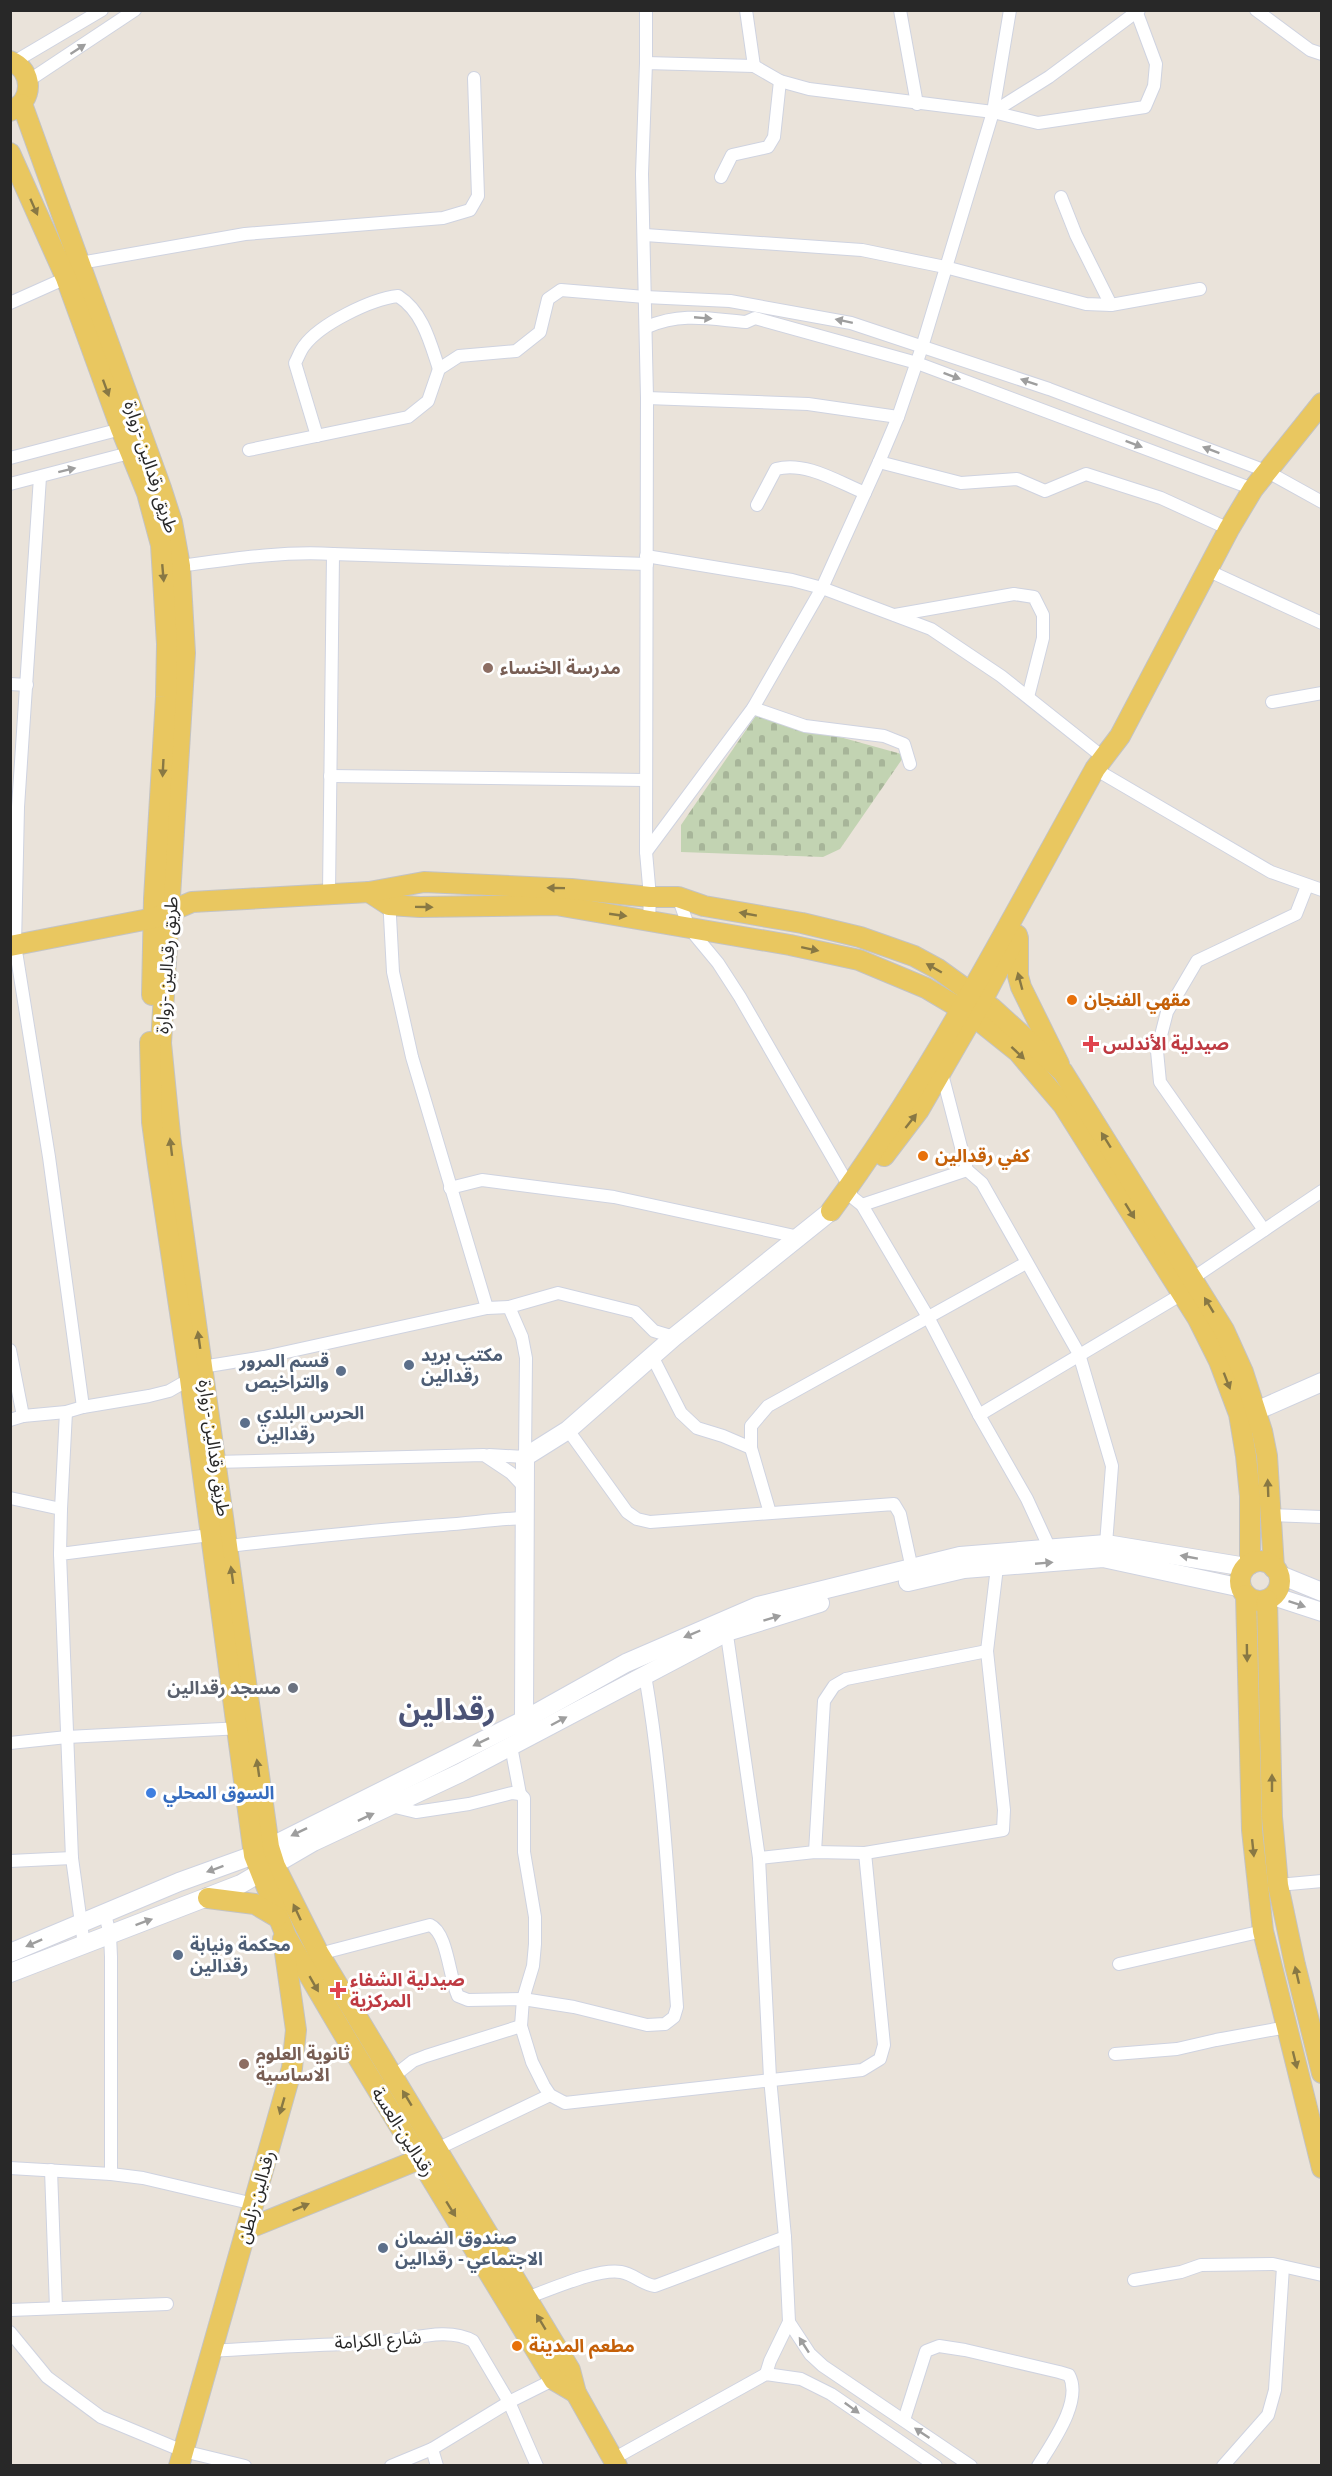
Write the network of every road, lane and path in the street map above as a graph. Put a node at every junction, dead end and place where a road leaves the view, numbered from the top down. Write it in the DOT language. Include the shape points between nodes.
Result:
graph roads {
  1 [pos="102,10"];
  2 [pos="135,10"];
  3 [pos="646,10"];
  4 [pos="746,10"];
  5 [pos="900,10"];
  6 [pos="1010,10"];
  7 [pos="1256,10"];
  8 [pos="1138,11"];
  9 [pos="1322,54"];
  10 [pos="12,61"];
  11 [pos="646,63"];
  12 [pos="754,66"];
  13 [pos="474,78"];
  14 [pos="28,81"];
  15 [pos="780,81"];
  16 [pos="917,104"];
  17 [pos="16,107"];
  18 [pos="993,112"];
  19 [pos="10,153"];
  20 [pos="721,177"];
  21 [pos="1061,197"];
  22 [pos="645,235"];
  23 [pos="80,263"];
  24 [pos="945,267"];
  25 [pos="66,278"];
  26 [pos="1200,289"];
  27 [pos="645,297"];
  28 [pos="10,303"];
  29 [pos="1111,305"];
  30 [pos="647,327"];
  31 [pos="922,347"];
  32 [pos="917,363"];
  33 [pos="440,369"];
  34 [pos="647,398"];
  35 [pos="1322,403"];
  36 [pos="898,417"];
  37 [pos="129,426"];
  38 [pos="317,436"];
  39 [pos="249,450"];
  40 [pos="138,451"];
  41 [pos="10,458"];
  42 [pos="879,462"];
  43 [pos="1266,471"];
  44 [pos="40,477"];
  45 [pos="10,484"];
  46 [pos="1253,489"];
  47 [pos="865,493"];
  48 [pos="1322,502"];
  49 [pos="757,505"];
  50 [pos="1229,529"];
  51 [pos="333,554"];
  52 [pos="646,560"];
  53 [pos="180,566"];
  54 [pos="1209,571"];
  55 [pos="822,588"];
  56 [pos="895,615"];
  57 [pos="1322,623"];
  58 [pos="10,684"];
  59 [pos="27,685"];
  60 [pos="1322,693"];
  61 [pos="1028,697"];
  62 [pos="1272,702"];
  63 [pos="753,708"];
  64 [pos="910,764"];
  65 [pos="1102,768"];
  66 [pos="330,777"];
  67 [pos="646,780"];
  68 [pos="14,807"];
  69 [pos="646,852"];
  70 [pos="1307,886"];
  71 [pos="1322,890"];
  72 [pos="329,894"];
  73 [pos="382,895"];
  74 [pos="650,897"];
  75 [pos="678,897"];
  76 [pos="162,914"];
  77 [pos="649,920"];
  78 [pos="688,928"];
  79 [pos="1018,933"];
  80 [pos="13,946"];
  81 [pos="972,1004"];
  82 [pos="995,1034"];
  83 [pos="955,1047"];
  84 [pos="941,1070"];
  85 [pos="1063,1071"];
  86 [pos="967,1170"];
  87 [pos="450,1188"];
  88 [pos="1322,1191"];
  89 [pos="854,1196"];
  90 [pos="831,1211"];
  91 [pos="1264,1230"];
  92 [pos="799,1237"];
  93 [pos="1026,1263"];
  94 [pos="1188,1286"];
  95 [pos="509,1306"];
  96 [pos="487,1308"];
  97 [pos="928,1317"];
  98 [pos="674,1337"];
  99 [pos="10,1350"];
  100 [pos="1079,1354"];
  101 [pos="652,1356"];
  102 [pos="196,1373"];
  103 [pos="1322,1382"];
  104 [pos="83,1407"];
  105 [pos="66,1412"];
  106 [pos="1248,1413"];
  107 [pos="979,1415"];
  108 [pos="23,1416"];
  109 [pos="10,1420"];
  110 [pos="568,1430"];
  111 [pos="751,1448"];
  112 [pos="484,1455"];
  113 [pos="525,1457"];
  114 [pos="214,1462"];
  115 [pos="525,1488"];
  116 [pos="10,1498"];
  117 [pos="61,1509"];
  118 [pos="770,1512"];
  119 [pos="1269,1515"];
  120 [pos="1322,1517"];
  121 [pos="525,1518"];
  122 [pos="210,1535"];
  123 [pos="1106,1544"];
  124 [pos="228,1546"];
  125 [pos="1050,1549"];
  126 [pos="60,1554"];
  127 [pos="1019,1558"];
  128 [pos="1248,1566"];
  129 [pos="997,1567"];
  130 [pos="912,1569"];
  131 [pos="1276,1571"];
  132 [pos="1244,1592"];
  133 [pos="1322,1592"];
  134 [pos="1270,1598"];
  135 [pos="1322,1612"];
  136 [pos="725,1626"];
  137 [pos="987,1651"];
  138 [pos="645,1675"];
  139 [pos="524,1720"];
  140 [pos="245,1727"];
  141 [pos="67,1737"];
  142 [pos="10,1743"];
  143 [pos="511,1746"];
  144 [pos="520,1794"];
  145 [pos="391,1806"];
  146 [pos="815,1852"];
  147 [pos="865,1853"];
  148 [pos="72,1858"];
  149 [pos="759,1858"];
  150 [pos="265,1860"];
  151 [pos="10,1861"];
  152 [pos="1322,1881"];
  153 [pos="1278,1885"];
  154 [pos="208,1898"];
  155 [pos="105,1914"];
  156 [pos="279,1920"];
  157 [pos="81,1922"];
  158 [pos="1263,1931"];
  159 [pos="110,1935"];
  160 [pos="84,1945"];
  161 [pos="10,1953"];
  162 [pos="319,1954"];
  163 [pos="1119,1964"];
  164 [pos="10,1973"];
  165 [pos="523,1999"];
  166 [pos="522,2026"];
  167 [pos="1287,2027"];
  168 [pos="1115,2054"];
  169 [pos="1322,2073"];
  170 [pos="394,2076"];
  171 [pos="770,2078"];
  172 [pos="550,2095"];
  173 [pos="424,2127"];
  174 [pos="406,2137"];
  175 [pos="428,2154"];
  176 [pos="10,2168"];
  177 [pos="1322,2169"];
  178 [pos="51,2170"];
  179 [pos="111,2174"];
  180 [pos="254,2204"];
  181 [pos="247,2229"];
  182 [pos="785,2237"];
  183 [pos="1283,2267"];
  184 [pos="1322,2275"];
  185 [pos="1134,2280"];
  186 [pos="526,2298"];
  187 [pos="167,2304"];
  188 [pos="57,2308"];
  189 [pos="10,2310"];
  190 [pos="789,2322"];
  191 [pos="10,2332"];
  192 [pos="212,2351"];
  193 [pos="819,2362"];
  194 [pos="766,2374"];
  195 [pos="562,2375"];
  196 [pos="806,2382"];
  197 [pos="509,2402"];
  198 [pos="904,2420"];
  199 [pos="432,2449"];
  200 [pos="181,2458"];
  201 [pos="615,2462"];
  202 [pos="245,2466"];
  203 [pos="392,2466"];
  204 [pos="437,2466"];
  205 [pos="537,2466"];
  206 [pos="936,2466"];
  207 [pos="970,2466"];
  208 [pos="1038,2466"];
  209 [pos="1223,2466"];
  1 -- 10 [label="street"];
  14 -- 2 [label="street, one-way"];
  3 -- 11 [label="street"];
  4 -- 12 [label="street"];
  5 -- 16 [label="street"];
  6 -- 18 [label="street"];
  7 -- 9 [label="street" via="1310,50"];
  8 -- 18 [label="street" via="1049,77"];
  8 -- 18 [label="street" via="1156,64 1154,86 1145,107 1038,123"];
  10 -- 14 [label="main road" via="26,73"];
  11 -- 12 [label="street"];
  11 -- 22 [label="street" via="642,174"];
  12 -- 15 [label="street"];
  13 -- 23 [label="street" via="478,196 470,210 443,218 245,234"];
  14 -- 17 [label="main road" via="26,97"];
  15 -- 16 [label="street"];
  15 -- 20 [label="street" via="774,137 768,147 732,154"];
  16 -- 18 [label="street"];
  17 -- 23 [label="main road, طريق رقدالين -زوارة"];
  18 -- 24 [label="street"];
  19 -- 25 [label="main road, طريق رقدالين -زوارة, one-way"];
  21 -- 29 [label="street"];
  22 -- 24 [label="street" via="862,250"];
  22 -- 27 [label="street"];
  23 -- 37 [label="main road, طريق رقدالين -زوارة"];
  24 -- 29 [label="street" via="1086,304"];
  24 -- 31 [label="street"];
  25 -- 28 [label="street"];
  25 -- 37 [label="main road, طريق رقدالين -زوارة, one-way"];
  26 -- 29 [label="street"];
  27 -- 30 [label="street"];
  31 -- 27 [label="street, one-way" via="851,322 755,304"];
  27 -- 33 [label="street" via="561,290 548,299 540,332 516,351 459,356"];
  30 -- 32 [label="street, one-way" via="682,316 746,322 754,318"];
  30 -- 34 [label="street"];
  31 -- 32 [label="street"];
  43 -- 31 [label="street, one-way" via="1049,389"];
  32 -- 36 [label="street"];
  32 -- 46 [label="street, one-way"];
  33 -- 38 [label="street" via="428,401 408,417"];
  33 -- 38 [label="street" via="427,331 410,304 398,296 368,304 320,330 303,347 295,363"];
  34 -- 36 [label="street" via="808,404"];
  34 -- 52 [label="street"];
  35 -- 43 [label="main road"];
  36 -- 42 [label="street"];
  37 -- 40 [label="main road, طريق رقدالين -زوارة"];
  37 -- 41 [label="street"];
  38 -- 39 [label="street"];
  44 -- 40 [label="street, one-way"];
  40 -- 53 [label="main road, طريق رقدالين -زوارة" via="172,522"];
  40 -- 76 [label="main road, طريق رقدالين -زوارة, one-way" via="161,544 164,583 167,644"];
  42 -- 47 [label="street"];
  42 -- 50 [label="street" via="961,483 1017,479 1045,491 1086,474 1161,498"];
  43 -- 46 [label="main road"];
  43 -- 48 [label="street"];
  44 -- 45 [label="street"];
  44 -- 59 [label="street"];
  46 -- 50 [label="main road"];
  47 -- 49 [label="street" via="806,469 786,466 776,469"];
  47 -- 55 [label="street"];
  50 -- 54 [label="main road"];
  51 -- 52 [label="street"];
  51 -- 53 [label="street" via="298,552"];
  51 -- 66 [label="street"];
  52 -- 55 [label="street" via="792,580"];
  52 -- 67 [label="street"];
  53 -- 76 [label="main road, طريق رقدالين -زوارة" via="184,664"];
  54 -- 57 [label="street"];
  54 -- 65 [label="main road"];
  55 -- 56 [label="street"];
  55 -- 63 [label="street"];
  56 -- 61 [label="street" via="932,629"];
  56 -- 61 [label="street" via="1014,594 1034,597 1042,615 1043,638"];
  58 -- 59 [label="street"];
  59 -- 68 [label="street"];
  60 -- 62 [label="street"];
  61 -- 65 [label="street"];
  63 -- 64 [label="street" via="805,726 884,736 904,744"];
  63 -- 69 [label="street"];
  65 -- 70 [label="street" via="1271,872"];
  65 -- 79 [label="main road"];
  65 -- 81 [label="main road"];
  66 -- 67 [label="street"];
  66 -- 72 [label="street"];
  67 -- 69 [label="street"];
  68 -- 80 [label="street"];
  69 -- 74 [label="street"];
  70 -- 71 [label="street"];
  70 -- 91 [label="street" via="1296,914 1197,961 1167,1012 1157,1051 1160,1082"];
  72 -- 73 [label="main road"];
  72 -- 76 [label="main road" via="192,902"];
  74 -- 73 [label="main road, one-way" via="570,888 424,882"];
  73 -- 77 [label="main road, one-way" via="420,907 556,905"];
  73 -- 87 [label="street" via="393,972 412,1057"];
  74 -- 75 [label="main road"];
  74 -- 77 [label="street"];
  75 -- 78 [label="street"];
  81 -- 75 [label="main road, one-way" via="938,969 914,956 860,937 704,906"];
  76 -- 80 [label="main road"];
  76 -- 102 [label="main road, طريق رقدالين -زوارة" via="162,1043"];
  77 -- 78 [label="main road"];
  78 -- 81 [label="main road, one-way" via="859,960"];
  78 -- 89 [label="street" via="740,997"];
  79 -- 81 [label="main road"];
  85 -- 79 [label="main road, one-way" via="1017,976"];
  80 -- 104 [label="street" via="49,1157"];
  81 -- 82 [label="main road"];
  81 -- 83 [label="main road"];
  81 -- 85 [label="main road"];
  81 -- 89 [label="main road"];
  82 -- 83 [label="main road" via="975,1034"];
  82 -- 94 [label="main road, one-way" via="1018,1052 1063,1104"];
  83 -- 84 [label="main road"];
  84 -- 86 [label="street"];
  89 -- 84 [label="main road, one-way" via="919,1110"];
  94 -- 85 [label="main road, one-way"];
  86 -- 89 [label="street"];
  86 -- 93 [label="street" via="982,1183"];
  87 -- 92 [label="street" via="482,1180 614,1197"];
  87 -- 96 [label="street"];
  88 -- 91 [label="street"];
  89 -- 90 [label="main road"];
  89 -- 97 [label="street"];
  90 -- 92 [label="street"];
  91 -- 94 [label="street"];
  92 -- 98 [label="street"];
  93 -- 97 [label="street"];
  93 -- 100 [label="street"];
  94 -- 100 [label="street"];
  94 -- 106 [label="main road" via="1224,1330 1243,1372"];
  95 -- 96 [label="street"];
  95 -- 98 [label="street" via="558,1293 635,1312 654,1331"];
  95 -- 113 [label="street" via="526,1358"];
  96 -- 102 [label="street"];
  97 -- 107 [label="street"];
  97 -- 111 [label="street" via="768,1406 751,1426"];
  98 -- 101 [label="street"];
  99 -- 108 [label="street"];
  100 -- 107 [label="street"];
  100 -- 123 [label="street" via="1112,1466"];
  101 -- 110 [label="street"];
  101 -- 111 [label="street" via="681,1413 697,1428"];
  102 -- 104 [label="street" via="169,1391"];
  102 -- 114 [label="main road, طريق رقدالين -زوارة"];
  102 -- 122 [label="main road, طريق رقدالين -زوارة"];
  103 -- 106 [label="street"];
  104 -- 105 [label="street"];
  105 -- 108 [label="street"];
  105 -- 117 [label="street"];
  119 -- 106 [label="main road, one-way" via="1266,1448"];
  106 -- 128 [label="main road"];
  107 -- 125 [label="street" via="1027,1499"];
  108 -- 109 [label="street"];
  110 -- 113 [label="street"];
  110 -- 118 [label="street" via="627,1512 637,1519 650,1522"];
  111 -- 118 [label="street"];
  112 -- 113 [label="street"];
  112 -- 114 [label="street"];
  112 -- 115 [label="street"];
  113 -- 115 [label="street"];
  114 -- 124 [label="main road, طريق رقدالين -زوارة"];
  115 -- 121 [label="street"];
  116 -- 117 [label="street"];
  117 -- 126 [label="street"];
  118 -- 130 [label="street" via="894,1504 900,1514"];
  119 -- 120 [label="street"];
  119 -- 131 [label="main road"];
  121 -- 124 [label="street"];
  121 -- 139 [label="street"];
  122 -- 126 [label="street"];
  122 -- 140 [label="main road, طريق رقدالين -زوارة"];
  123 -- 125 [label="street"];
  128 -- 123 [label="street, one-way"];
  140 -- 124 [label="main road, طريق رقدالين -زوارة, one-way"];
  125 -- 127 [label="street"];
  126 -- 141 [label="street"];
  127 -- 129 [label="street"];
  127 -- 130 [label="street" via="960,1556"];
  127 -- 132 [label="street, one-way" via="1102,1558"];
  128 -- 131 [label="main road" via="1263,1562"];
  128 -- 132 [label="main road" via="1242,1573"];
  136 -- 129 [label="street, one-way" via="964,1569"];
  129 -- 137 [label="street"];
  130 -- 136 [label="street" via="758,1606"];
  131 -- 133 [label="street"];
  131 -- 134 [label="main road" via="1278,1589"];
  132 -- 134 [label="main road" via="1256,1600"];
  132 -- 158 [label="main road, one-way" via="1251,1830"];
  134 -- 135 [label="street, one-way"];
  153 -- 134 [label="main road, one-way" via="1272,1817"];
  136 -- 138 [label="street"];
  136 -- 139 [label="street, one-way" via="626,1663"];
  136 -- 149 [label="street"];
  137 -- 146 [label="street" via="846,1679 834,1686 824,1701"];
  137 -- 147 [label="street" via="1003,1830"];
  143 -- 138 [label="street, one-way"];
  138 -- 165 [label="street" via="668,1873 677,2007 674,2017 664,2024 646,2025"];
  139 -- 143 [label="street"];
  139 -- 150 [label="street, one-way"];
  140 -- 141 [label="street"];
  140 -- 150 [label="main road, طريق رقدالين -زوارة"];
  141 -- 142 [label="street"];
  141 -- 148 [label="street"];
  143 -- 144 [label="street"];
  143 -- 145 [label="street"];
  144 -- 145 [label="street" via="416,1812"];
  144 -- 165 [label="street" via="524,1798 524,1852 535,1917 533,1966"];
  150 -- 145 [label="street, one-way"];
  146 -- 147 [label="street"];
  146 -- 149 [label="street"];
  147 -- 171 [label="street" via="884,2045 880,2059 862,2070"];
  148 -- 151 [label="street"];
  148 -- 157 [label="street"];
  149 -- 171 [label="street"];
  150 -- 154 [label="street"];
  150 -- 155 [label="street, one-way" via="179,1882"];
  150 -- 156 [label="main road, رقدالين-العسة"];
  162 -- 150 [label="main road, رقدالين-العسة, one-way"];
  152 -- 153 [label="street"];
  169 -- 153 [label="main road, one-way"];
  154 -- 156 [label="main road" via="255,1904"];
  159 -- 154 [label="street, one-way"];
  155 -- 157 [label="street"];
  155 -- 159 [label="street"];
  156 -- 174 [label="main road, رقدالين-العسة, one-way"];
  156 -- 180 [label="main road, رقدالين-زلطن, one-way" via="296,2030 295,2051"];
  157 -- 160 [label="street"];
  157 -- 161 [label="street, one-way"];
  158 -- 163 [label="street"];
  158 -- 167 [label="main road"];
  159 -- 160 [label="street"];
  159 -- 179 [label="street"];
  160 -- 164 [label="street"];
  162 -- 165 [label="street" via="430,1925 441,1936 458,1996 468,2000"];
  162 -- 170 [label="main road, رقدالين-العسة"];
  165 -- 166 [label="street"];
  166 -- 170 [label="street" via="413,2061"];
  166 -- 172 [label="street" via="532,2062"];
  167 -- 168 [label="street" via="1177,2049"];
  167 -- 177 [label="main road, one-way"];
  173 -- 170 [label="main road, رقدالين-العسة, one-way"];
  171 -- 172 [label="street" via="565,2103"];
  171 -- 182 [label="street"];
  172 -- 175 [label="street"];
  173 -- 174 [label="main road"];
  173 -- 175 [label="main road, رقدالين-العسة"];
  174 -- 175 [label="main road, رقدالين-العسة"];
  181 -- 175 [label="main road, one-way"];
  175 -- 186 [label="main road, رقدالين-العسة"];
  175 -- 195 [label="main road, رقدالين-العسة, one-way"];
  176 -- 178 [label="street"];
  178 -- 179 [label="street"];
  178 -- 188 [label="street"];
  179 -- 180 [label="street"];
  180 -- 181 [label="main road, رقدالين-زلطن"];
  181 -- 192 [label="main road, رقدالين-زلطن"];
  182 -- 186 [label="street" via="655,2286 629,2274 599,2273"];
  182 -- 190 [label="street"];
  183 -- 184 [label="street"];
  183 -- 185 [label="street" via="1201,2265"];
  183 -- 209 [label="street" via="1275,2390 1268,2415"];
  195 -- 186 [label="main road, رقدالين-العسة, one-way"];
  187 -- 188 [label="street"];
  188 -- 189 [label="street"];
  193 -- 190 [label="street, one-way"];
  190 -- 194 [label="street"];
  191 -- 200 [label="street" via="47,2377 101,2417"];
  192 -- 197 [label="street, شارع الكرامة" via="383,2342 439,2335 465,2337 473,2341"];
  192 -- 200 [label="main road, رقدالين-زلطن"];
  193 -- 196 [label="street"];
  193 -- 198 [label="street"];
  194 -- 196 [label="street"];
  194 -- 201 [label="street"];
  195 -- 197 [label="street"];
  195 -- 201 [label="main road, رقدالين-العسة"];
  196 -- 206 [label="street, one-way" via="831,2394"];
  197 -- 199 [label="street"];
  197 -- 205 [label="street"];
  207 -- 198 [label="street, one-way"];
  198 -- 208 [label="street" via="930,2348 965,2349 1069,2375 1074,2395"];
  199 -- 203 [label="street"];
  199 -- 204 [label="street"];
  200 -- 202 [label="street"];
}
